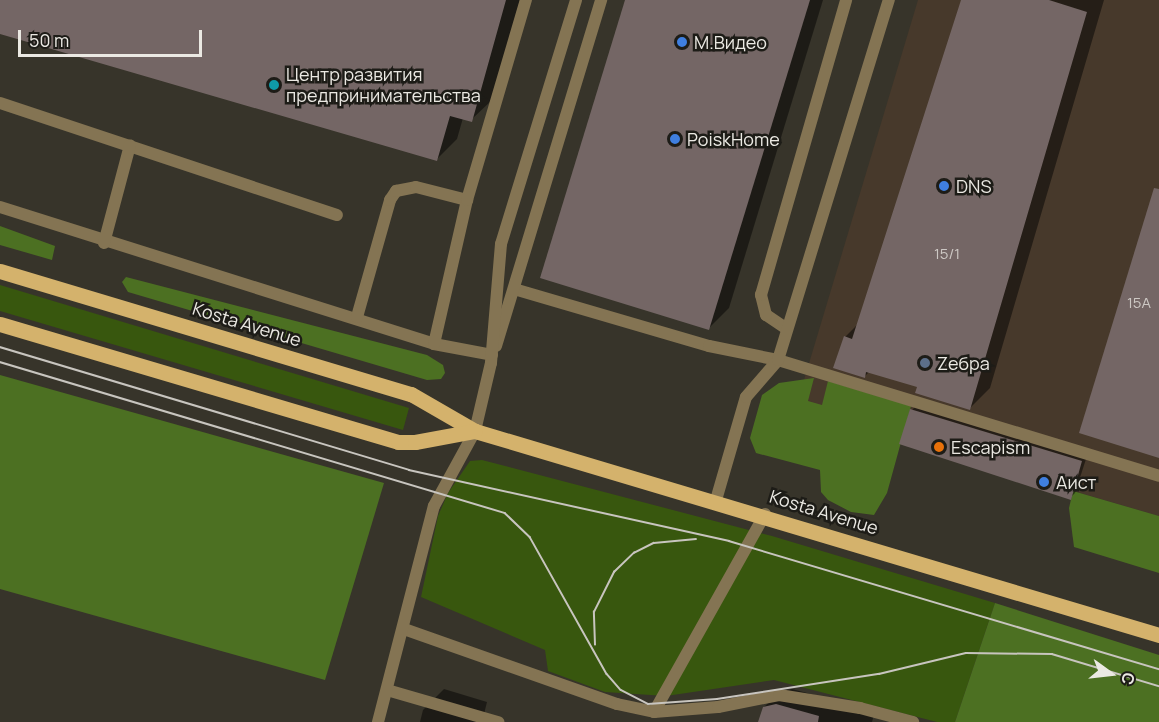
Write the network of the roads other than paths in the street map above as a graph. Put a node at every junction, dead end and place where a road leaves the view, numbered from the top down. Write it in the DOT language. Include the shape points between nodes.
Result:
graph roads {
  1 [pos="526,0"];
  2 [pos="576,0"];
  3 [pos="601,0"];
  4 [pos="846,0"];
  5 [pos="889,0"];
  6 [pos="0,103"];
  7 [pos="130,145"];
  8 [pos="467,200"];
  9 [pos="0,207"];
  10 [pos="336,215"];
  11 [pos="104,243"];
  12 [pos="0,271"];
  13 [pos="514,289"];
  14 [pos="357,317"];
  15 [pos="0,324"];
  16 [pos="787,330"];
  17 [pos="434,344"];
  18 [pos="492,355"];
  19 [pos="778,360"];
  20 [pos="475,431"];
  21 [pos="1159,476"];
  22 [pos="716,500"];
  23 [pos="765,514"];
  24 [pos="404,629"];
  25 [pos="1159,635"];
  26 [pos="387,690"];
  27 [pos="654,712"];
  28 [pos="493,721"];
  29 [pos="378,722"];
  30 [pos="913,722"];
  1 -- 8 [label="street"];
  2 -- 18 [label="street" via="501,244"];
  3 -- 13 [label="street"];
  4 -- 16 [label="street" via="761,295 766,315"];
  5 -- 16 [label="street"];
  6 -- 7 [label="street"];
  7 -- 10 [label="street"];
  7 -- 11 [label="street"];
  8 -- 14 [label="street" via="416,187 396,191 390,200"];
  8 -- 17 [label="street"];
  9 -- 11 [label="street"];
  11 -- 14 [label="street"];
  12 -- 20 [label="main road, Kosta Avenue" via="411,394"];
  13 -- 18 [label="street"];
  13 -- 19 [label="street" via="709,346"];
  14 -- 17 [label="street"];
  15 -- 20 [label="main road, Kosta Avenue" via="398,441 415,442"];
  16 -- 19 [label="street"];
  17 -- 18 [label="street"];
  18 -- 20 [label="street"];
  19 -- 21 [label="street"];
  19 -- 22 [label="street" via="746,397"];
  20 -- 22 [label="main road, Kosta Avenue"];
  20 -- 24 [label="street" via="434,506"];
  22 -- 23 [label="main road, Kosta Avenue"];
  23 -- 25 [label="main road, Kosta Avenue"];
  23 -- 27 [label="street"];
  24 -- 26 [label="street"];
  24 -- 27 [label="street" via="618,704"];
  26 -- 28 [label="street"];
  26 -- 29 [label="street"];
  27 -- 30 [label="street" via="718,707 779,695 860,708"];
}
